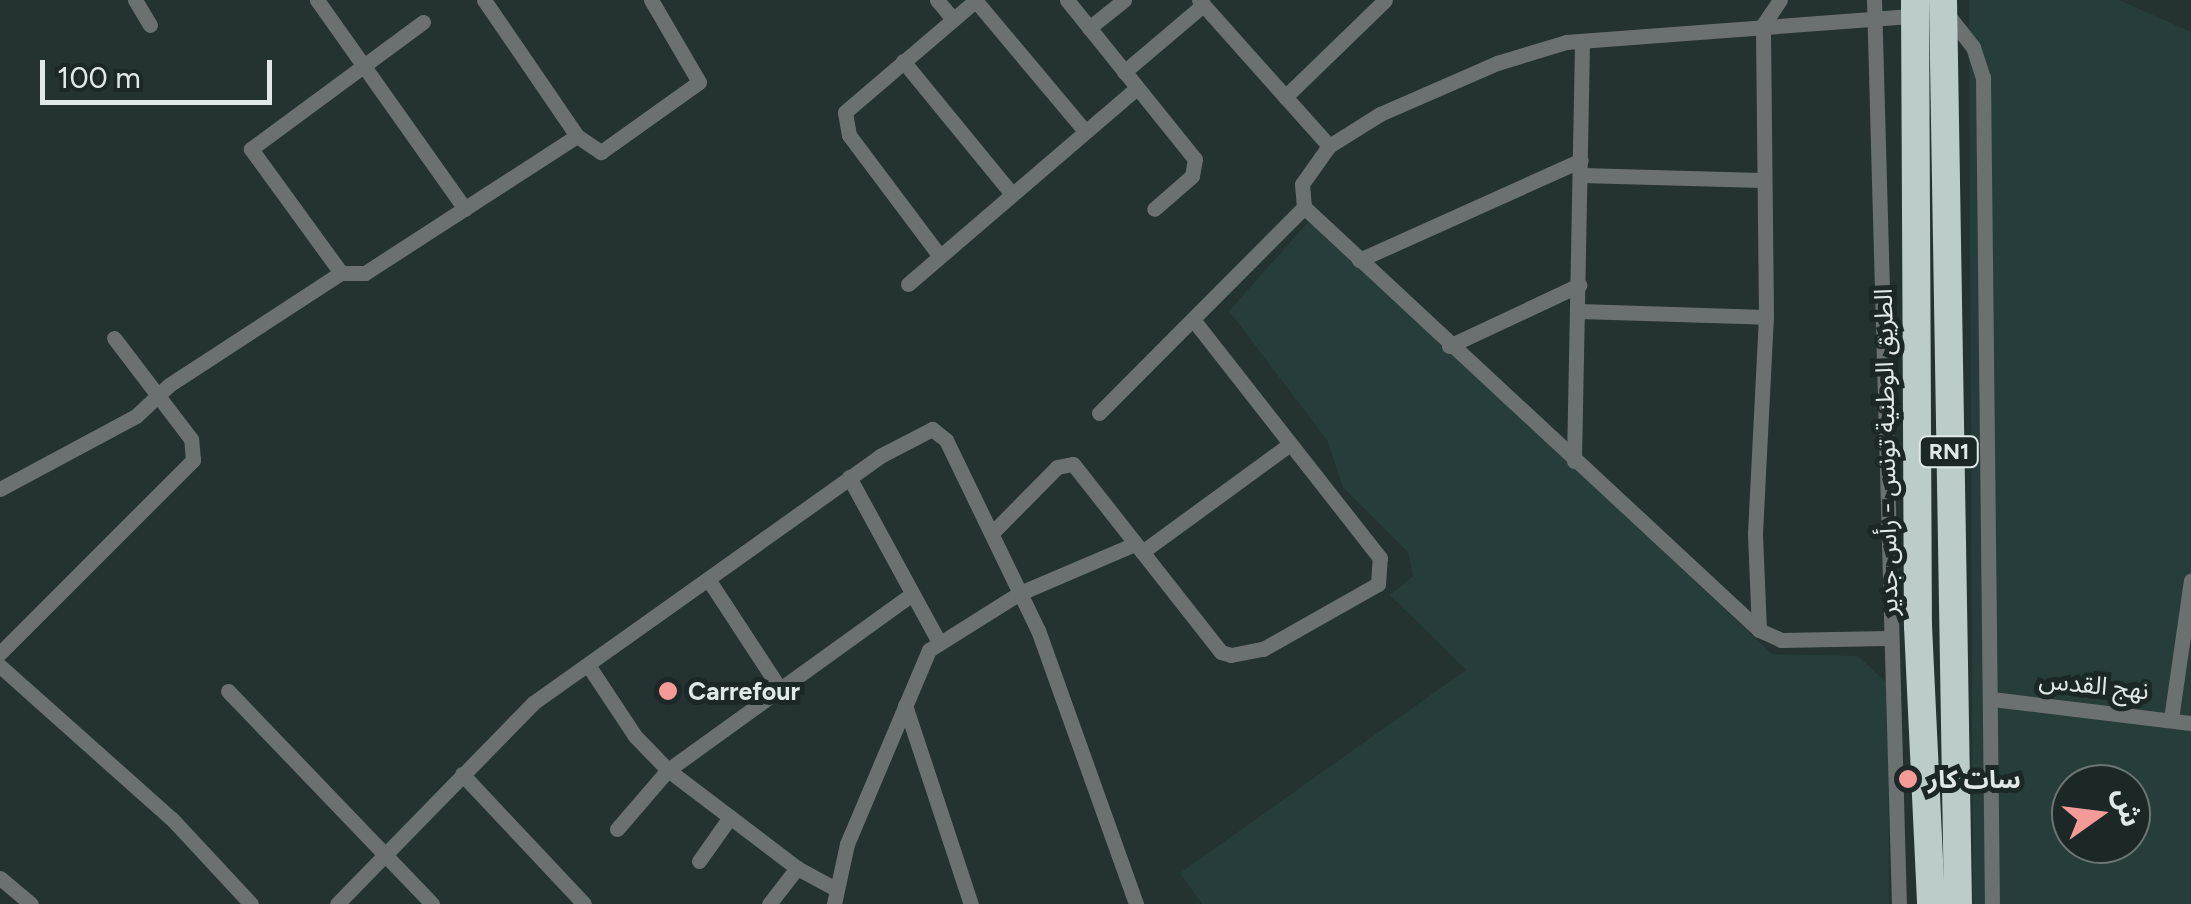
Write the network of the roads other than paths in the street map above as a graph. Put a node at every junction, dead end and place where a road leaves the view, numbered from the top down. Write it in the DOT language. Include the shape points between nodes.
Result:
graph roads {
  1 [pos="135,0"];
  2 [pos="317,0"];
  3 [pos="484,0"];
  4 [pos="650,0"];
  5 [pos="937,0"];
  6 [pos="976,0"];
  7 [pos="1067,0"];
  8 [pos="1124,0"];
  9 [pos="1385,0"];
  10 [pos="1874,0"];
  11 [pos="1778,1"];
  12 [pos="1201,3"];
  13 [pos="1943,4"];
  14 [pos="1914,8"];
  15 [pos="1874,18"];
  16 [pos="953,19"];
  17 [pos="422,22"];
  18 [pos="150,25"];
  19 [pos="1763,26"];
  20 [pos="1089,28"];
  21 [pos="1582,41"];
  22 [pos="904,61"];
  23 [pos="363,62"];
  24 [pos="1124,72"];
  25 [pos="1136,88"];
  26 [pos="1286,97"];
  27 [pos="1084,131"];
  28 [pos="577,136"];
  29 [pos="1329,146"];
  30 [pos="1581,168"];
  31 [pos="1761,180"];
  32 [pos="1012,194"];
  33 [pos="1304,207"];
  34 [pos="465,209"];
  35 [pos="1154,209"];
  36 [pos="940,255"];
  37 [pos="1359,260"];
  38 [pos="341,273"];
  39 [pos="908,284"];
  40 [pos="1580,285"];
  41 [pos="1579,311"];
  42 [pos="1766,317"];
  43 [pos="1195,322"];
  44 [pos="114,338"];
  45 [pos="1450,346"];
  46 [pos="155,396"];
  47 [pos="1100,414"];
  48 [pos="1290,444"];
  49 [pos="1574,461"];
  50 [pos="849,477"];
  51 [pos="0,489"];
  52 [pos="993,532"];
  53 [pos="1138,548"];
  54 [pos="708,579"];
  55 [pos="2191,580"];
  56 [pos="1020,594"];
  57 [pos="911,596"];
  58 [pos="1759,630"];
  59 [pos="1887,638"];
  60 [pos="938,640"];
  61 [pos="0,653"];
  62 [pos="588,665"];
  63 [pos="0,666"];
  64 [pos="780,689"];
  65 [pos="228,691"];
  66 [pos="1992,699"];
  67 [pos="905,705"];
  68 [pos="2171,719"];
  69 [pos="2191,722"];
  70 [pos="668,770"];
  71 [pos="462,774"];
  72 [pos="730,817"];
  73 [pos="617,829"];
  74 [pos="386,854"];
  75 [pos="699,860"];
  76 [pos="797,868"];
  77 [pos="3,884"];
  78 [pos="834,896"];
  79 [pos="31,904"];
  80 [pos="251,904"];
  81 [pos="337,904"];
  82 [pos="432,904"];
  83 [pos="584,904"];
  84 [pos="768,904"];
  85 [pos="971,904"];
  86 [pos="1136,904"];
  87 [pos="1899,904"];
  88 [pos="1932,904"];
  89 [pos="1958,904"];
  90 [pos="1992,904"];
  1 -- 18 [label="street"];
  2 -- 23 [label="street"];
  3 -- 28 [label="street"];
  4 -- 28 [label="street" via="697,70 698,86 611,149 597,151"];
  5 -- 16 [label="street"];
  6 -- 16 [label="street"];
  6 -- 27 [label="street"];
  7 -- 20 [label="street"];
  8 -- 20 [label="street"];
  9 -- 26 [label="street"];
  10 -- 15 [label="street"];
  11 -- 19 [label="street"];
  12 -- 24 [label="street"];
  12 -- 26 [label="street"];
  13 -- 66 [label="street" via="1983,77"];
  13 -- 89 [label="highway, RN1"];
  14 -- 15 [label="street"];
  14 -- 88 [label="highway, الطريق الوطنية تونس - رأس جدير / RN1" via="1918,626"];
  15 -- 19 [label="street"];
  15 -- 59 [label="street"];
  16 -- 22 [label="street"];
  17 -- 23 [label="street"];
  19 -- 21 [label="street"];
  19 -- 31 [label="street"];
  20 -- 24 [label="street"];
  21 -- 29 [label="street" via="1518,55 1432,90"];
  21 -- 30 [label="street"];
  22 -- 32 [label="street"];
  22 -- 36 [label="street" via="848,105 844,119 854,142"];
  23 -- 34 [label="street"];
  23 -- 38 [label="street" via="251,149"];
  24 -- 25 [label="street"];
  25 -- 27 [label="street"];
  25 -- 35 [label="street" via="1196,163 1192,176"];
  26 -- 29 [label="street"];
  27 -- 32 [label="street"];
  28 -- 34 [label="street"];
  29 -- 33 [label="street" via="1302,184"];
  30 -- 31 [label="street"];
  30 -- 37 [label="street"];
  30 -- 40 [label="street"];
  31 -- 42 [label="street"];
  32 -- 36 [label="street"];
  33 -- 37 [label="street"];
  33 -- 43 [label="street"];
  34 -- 38 [label="street" via="365,272"];
  36 -- 39 [label="street"];
  37 -- 45 [label="street"];
  38 -- 46 [label="street"];
  40 -- 41 [label="street"];
  40 -- 45 [label="street"];
  41 -- 42 [label="street"];
  41 -- 49 [label="street"];
  42 -- 58 [label="street" via="1755,533"];
  43 -- 47 [label="street"];
  43 -- 48 [label="street"];
  44 -- 46 [label="street"];
  45 -- 49 [label="street"];
  46 -- 51 [label="street" via="136,416"];
  46 -- 61 [label="street" via="190,438 193,460"];
  48 -- 53 [label="street"];
  48 -- 53 [label="street" via="1380,558 1380,578 1366,594 1254,653 1231,655 1221,652"];
  49 -- 58 [label="street"];
  50 -- 52 [label="street" via="920,432 936,430"];
  50 -- 54 [label="street"];
  50 -- 57 [label="street"];
  52 -- 53 [label="street" via="1065,462"];
  52 -- 56 [label="street"];
  53 -- 56 [label="street"];
  54 -- 62 [label="street"];
  54 -- 64 [label="street"];
  55 -- 68 [label="street"];
  56 -- 60 [label="street"];
  56 -- 86 [label="street" via="1051,660"];
  57 -- 60 [label="street"];
  57 -- 64 [label="street"];
  58 -- 59 [label="street" via="1781,640"];
  59 -- 87 [label="street"];
  60 -- 67 [label="street"];
  62 -- 70 [label="street"];
  62 -- 71 [label="street" via="523,712"];
  63 -- 80 [label="street" via="172,819"];
  64 -- 70 [label="street"];
  65 -- 74 [label="street"];
  66 -- 68 [label="street, نهج القدس"];
  66 -- 90 [label="street"];
  67 -- 78 [label="street"];
  67 -- 85 [label="street"];
  68 -- 69 [label="street, نهج القدس"];
  70 -- 72 [label="street"];
  70 -- 73 [label="street"];
  71 -- 74 [label="street"];
  71 -- 83 [label="street"];
  72 -- 75 [label="street"];
  72 -- 76 [label="street"];
  74 -- 81 [label="street"];
  74 -- 82 [label="street"];
  76 -- 78 [label="street"];
  76 -- 84 [label="street"];
  77 -- 79 [label="street"];
}
